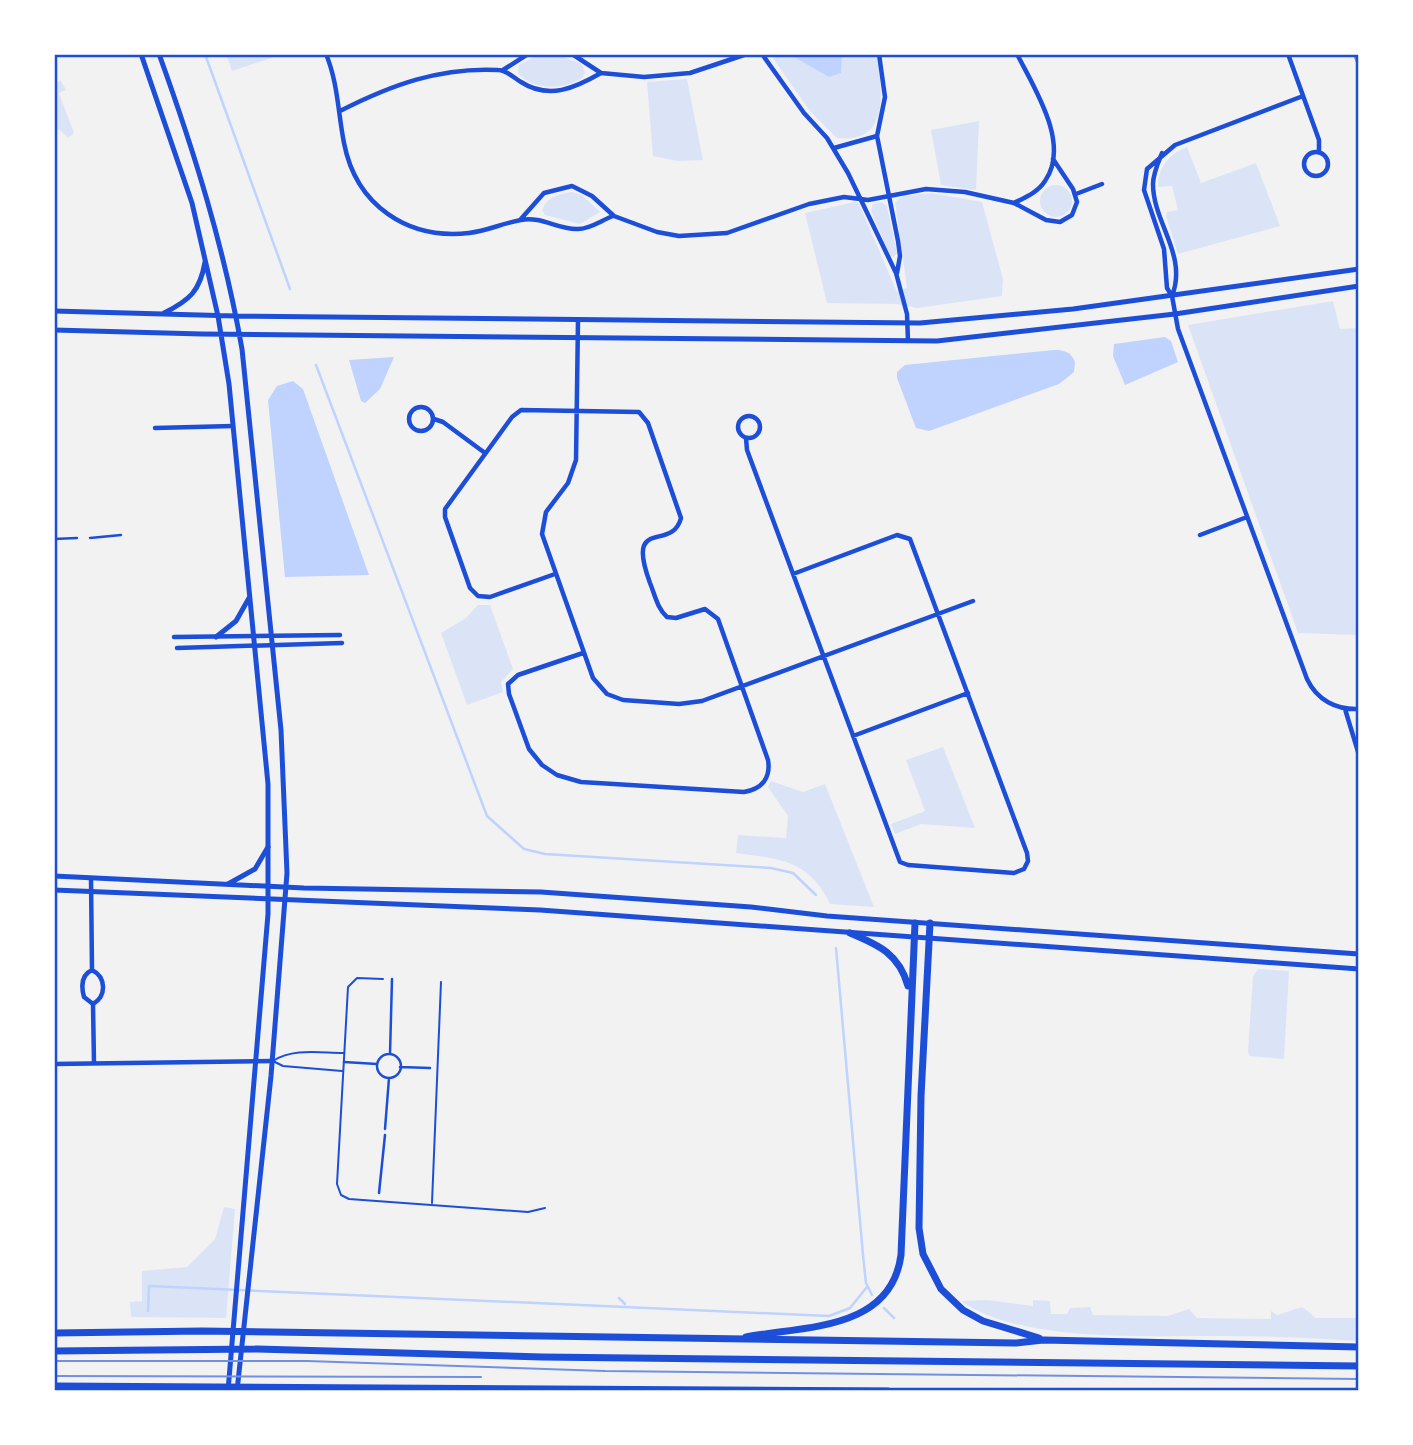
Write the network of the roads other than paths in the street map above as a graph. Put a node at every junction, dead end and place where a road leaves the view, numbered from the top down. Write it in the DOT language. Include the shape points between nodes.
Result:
graph roads {
  1 [pos="141,54"];
  2 [pos="159,54"];
  3 [pos="326,54"];
  4 [pos="528,54"];
  5 [pos="572,54"];
  6 [pos="747,54"];
  7 [pos="762,54"];
  8 [pos="879,54"];
  9 [pos="1017,54"];
  10 [pos="1141,54"];
  11 [pos="1158,54"];
  12 [pos="1288,54"];
  13 [pos="503,70"];
  14 [pos="601,73"];
  15 [pos="1303,96"];
  16 [pos="340,111"];
  17 [pos="877,136"];
  18 [pos="834,148"];
  19 [pos="1163,152"];
  20 [pos="1319,152"];
  21 [pos="1054,159"];
  22 [pos="1102,184"];
  23 [pos="1076,194"];
  24 [pos="888,195"];
  25 [pos="861,199"];
  26 [pos="1014,202"];
  27 [pos="614,216"];
  28 [pos="520,220"];
  29 [pos="206,259"];
  30 [pos="1359,269"];
  31 [pos="896,273"];
  32 [pos="1359,286"];
  33 [pos="1172,296"];
  34 [pos="54,311"];
  35 [pos="162,314"];
  36 [pos="1175,314"];
  37 [pos="219,316"];
  38 [pos="236,316"];
  39 [pos="578,320"];
  40 [pos="908,323"];
  41 [pos="54,330"];
  42 [pos="222,334"];
  43 [pos="240,334"];
  44 [pos="578,338"];
  45 [pos="908,341"];
  46 [pos="577,410"];
  47 [pos="434,419"];
  48 [pos="233,426"];
  49 [pos="155,428"];
  50 [pos="746,438"];
  51 [pos="485,453"];
  52 [pos="1247,517"];
  53 [pos="121,535"];
  54 [pos="1200,535"];
  55 [pos="77,538"];
  56 [pos="90,538"];
  57 [pos="54,539"];
  58 [pos="555,574"];
  59 [pos="793,574"];
  60 [pos="250,595"];
  61 [pos="973,601"];
  62 [pos="939,613"];
  63 [pos="340,635"];
  64 [pos="254,636"];
  65 [pos="272,636"];
  66 [pos="174,637"];
  67 [pos="215,637"];
  68 [pos="342,643"];
  69 [pos="255,647"];
  70 [pos="273,647"];
  71 [pos="177,648"];
  72 [pos="583,653"];
  73 [pos="823,657"];
  74 [pos="743,686"];
  75 [pos="968,693"];
  76 [pos="1345,709"];
  77 [pos="1359,709"];
  78 [pos="853,736"];
  79 [pos="1359,755"];
  80 [pos="270,844"];
  81 [pos="54,876"];
  82 [pos="91,878"];
  83 [pos="227,885"];
  84 [pos="270,886"];
  85 [pos="287,887"];
  86 [pos="54,890"];
  87 [pos="91,892"];
  88 [pos="269,901"];
  89 [pos="286,901"];
  90 [pos="915,923"];
  91 [pos="930,923"];
  92 [pos="850,933"];
  93 [pos="914,937"];
  94 [pos="929,938"];
  95 [pos="1359,954"];
  96 [pos="1359,969"];
  97 [pos="92,970"];
  98 [pos="383,979"];
  99 [pos="392,979"];
  100 [pos="441,982"];
  101 [pos="910,993"];
  102 [pos="93,1004"];
  103 [pos="345,1054"];
  104 [pos="390,1054"];
  105 [pos="255,1060"];
  106 [pos="273,1061"];
  107 [pos="344,1062"];
  108 [pos="94,1063"];
  109 [pos="54,1064"];
  110 [pos="377,1064"];
  111 [pos="400,1067"];
  112 [pos="430,1068"];
  113 [pos="344,1071"];
  114 [pos="388,1078"];
  115 [pos="385,1129"];
  116 [pos="385,1135"];
  117 [pos="379,1193"];
  118 [pos="432,1204"];
  119 [pos="545,1208"];
  120 [pos="54,1334"];
  121 [pos="730,1339"];
  122 [pos="1043,1340"];
  123 [pos="1359,1347"];
  124 [pos="54,1351"];
  125 [pos="1359,1366"];
  126 [pos="54,1385"];
  127 [pos="228,1391"];
  128 [pos="237,1391"];
  129 [pos="888,1391"];
  1 -- 29 [label="main road"];
  2 -- 38 [label="main road" via="205,188"];
  3 -- 16 [label="street"];
  4 -- 13 [label="street"];
  5 -- 14 [label="street"];
  6 -- 14 [label="street" via="678,74"];
  7 -- 18 [label="street"];
  8 -- 17 [label="street" via="885,97"];
  9 -- 21 [label="street" via="1041,100"];
  10 -- 11 [label="street"];
  12 -- 15 [label="street"];
  13 -- 14 [label="street" via="533,89 551,92 570,89"];
  13 -- 16 [label="street" via="427,75"];
  15 -- 19 [label="street"];
  15 -- 20 [label="street"];
  16 -- 28 [label="street" via="354,177 370,200 394,219 424,231 462,233"];
  17 -- 18 [label="street"];
  17 -- 24 [label="street"];
  18 -- 25 [label="street"];
  19 -- 33 [label="street" via="1153,186 1175,256"];
  19 -- 33 [label="street" via="1147,169 1143,185 1164,249 1167,288"];
  20 -- 20 [label="street" via="1312,152 1304,161 1307,172 1314,176 1327,169 1328,160"];
  21 -- 23 [label="street"];
  21 -- 26 [label="street" via="1045,182"];
  22 -- 23 [label="street"];
  23 -- 26 [label="street" via="1075,209 1060,222 1046,220"];
  24 -- 25 [label="street"];
  24 -- 26 [label="street" via="940,189"];
  24 -- 31 [label="street" via="900,256"];
  25 -- 27 [label="street" via="844,197 809,204 740,230 702,237 657,232"];
  25 -- 31 [label="street"];
  27 -- 28 [label="street" via="576,230 538,219"];
  27 -- 28 [label="street" via="592,196 566,186 544,193"];
  29 -- 35 [label="main road" via="194,295"];
  29 -- 37 [label="main road"];
  30 -- 33 [label="main road"];
  31 -- 40 [label="street"];
  32 -- 36 [label="main road"];
  33 -- 36 [label="street"];
  33 -- 40 [label="main road" via="1002,317"];
  34 -- 35 [label="main road"];
  35 -- 37 [label="main road"];
  36 -- 45 [label="main road" via="992,337"];
  36 -- 52 [label="street"];
  37 -- 38 [label="main road"];
  37 -- 42 [label="main road"];
  38 -- 39 [label="main road"];
  38 -- 43 [label="main road"];
  39 -- 40 [label="main road"];
  39 -- 44 [label="street"];
  40 -- 45 [label="street"];
  41 -- 42 [label="main road"];
  42 -- 43 [label="main road"];
  42 -- 48 [label="main road"];
  43 -- 44 [label="main road"];
  43 -- 65 [label="main road"];
  44 -- 45 [label="main road"];
  44 -- 46 [label="street"];
  46 -- 51 [label="street" via="521,410"];
  46 -- 58 [label="street" via="575,467 542,524"];
  46 -- 74 [label="street" via="634,411 646,419 681,518 674,529 644,545 641,557 658,606 667,617 705,609 715,615"];
  47 -- 47 [label="street" via="431,411 422,407 409,419 412,427 422,432"];
  47 -- 51 [label="street"];
  48 -- 49 [label="street"];
  48 -- 60 [label="main road"];
  50 -- 50 [label="street" via="760,430 752,416 738,424"];
  50 -- 59 [label="street"];
  51 -- 58 [label="street" via="444,512 472,591 481,598 490,597"];
  52 -- 54 [label="street"];
  52 -- 76 [label="street" via="1308,682 1323,699"];
  53 -- 56 [label="street"];
  55 -- 57 [label="street"];
  58 -- 72 [label="street"];
  59 -- 62 [label="street" via="902,535 913,544"];
  59 -- 73 [label="street"];
  60 -- 64 [label="main road"];
  60 -- 67 [label="main road" via="236,621"];
  61 -- 62 [label="street"];
  62 -- 73 [label="street"];
  62 -- 75 [label="street"];
  63 -- 65 [label="street"];
  64 -- 65 [label="street"];
  64 -- 67 [label="street"];
  64 -- 69 [label="main road"];
  65 -- 70 [label="main road"];
  66 -- 67 [label="street"];
  68 -- 70 [label="street"];
  69 -- 70 [label="street"];
  69 -- 71 [label="street"];
  69 -- 80 [label="main road"];
  70 -- 85 [label="main road" via="286,804"];
  72 -- 74 [label="street" via="599,687 623,700 688,704"];
  72 -- 74 [label="street" via="518,675 508,687 534,757 551,772 577,782 744,792 757,789 767,778 769,763"];
  73 -- 74 [label="street"];
  73 -- 78 [label="street"];
  75 -- 78 [label="street"];
  75 -- 78 [label="street" via="1027,853 1027,866 1018,872 901,863"];
  76 -- 77 [label="street"];
  76 -- 79 [label="street"];
  80 -- 83 [label="main road" via="255,869"];
  80 -- 84 [label="main road"];
  81 -- 82 [label="main road"];
  82 -- 83 [label="main road"];
  82 -- 87 [label="street"];
  83 -- 84 [label="main road"];
  84 -- 85 [label="main road"];
  84 -- 88 [label="main road"];
  85 -- 89 [label="main road"];
  85 -- 90 [label="main road" via="529,891"];
  86 -- 87 [label="main road"];
  87 -- 88 [label="main road"];
  87 -- 97 [label="street"];
  88 -- 89 [label="main road"];
  88 -- 105 [label="main road"];
  89 -- 92 [label="main road" via="519,909"];
  89 -- 106 [label="main road"];
  90 -- 91 [label="main road"];
  90 -- 93 [label="highway"];
  91 -- 94 [label="highway"];
  91 -- 95 [label="main road"];
  92 -- 93 [label="main road"];
  92 -- 101 [label="highway" via="892,954"];
  93 -- 94 [label="main road"];
  93 -- 101 [label="highway"];
  94 -- 96 [label="main road"];
  94 -- 122 [label="highway" via="921,1096 919,1228 923,1254 941,1289 963,1310"];
  97 -- 102 [label="street" via="82,984 85,997"];
  97 -- 102 [label="street" via="103,987 101,998"];
  98 -- 103 [label="lane" via="357,978 350,984"];
  99 -- 104 [label="street"];
  100 -- 118 [label="lane"];
  101 -- 121 [label="highway" via="901,1255 893,1282 874,1305 849,1318"];
  102 -- 108 [label="street"];
  103 -- 106 [label="lane" via="302,1052 283,1054"];
  103 -- 107 [label="lane"];
  104 -- 110 [label="street" via="380,1057"];
  104 -- 111 [label="street" via="397,1057"];
  105 -- 106 [label="street"];
  105 -- 108 [label="street"];
  105 -- 127 [label="main road"];
  106 -- 113 [label="lane" via="302,1069"];
  106 -- 128 [label="main road"];
  107 -- 110 [label="street"];
  107 -- 113 [label="lane"];
  108 -- 109 [label="street"];
  110 -- 114 [label="street" via="379,1073"];
  111 -- 112 [label="street"];
  111 -- 114 [label="street"];
  113 -- 118 [label="lane" via="339,1192 349,1199"];
  114 -- 115 [label="street"];
  116 -- 117 [label="street"];
  118 -- 119 [label="lane" via="528,1212"];
  120 -- 121 [label="highway" via="202,1331"];
  121 -- 122 [label="highway"];
  122 -- 123 [label="highway"];
  124 -- 125 [label="highway" via="257,1349 542,1357"];
  126 -- 129 [label="highway"];
}
